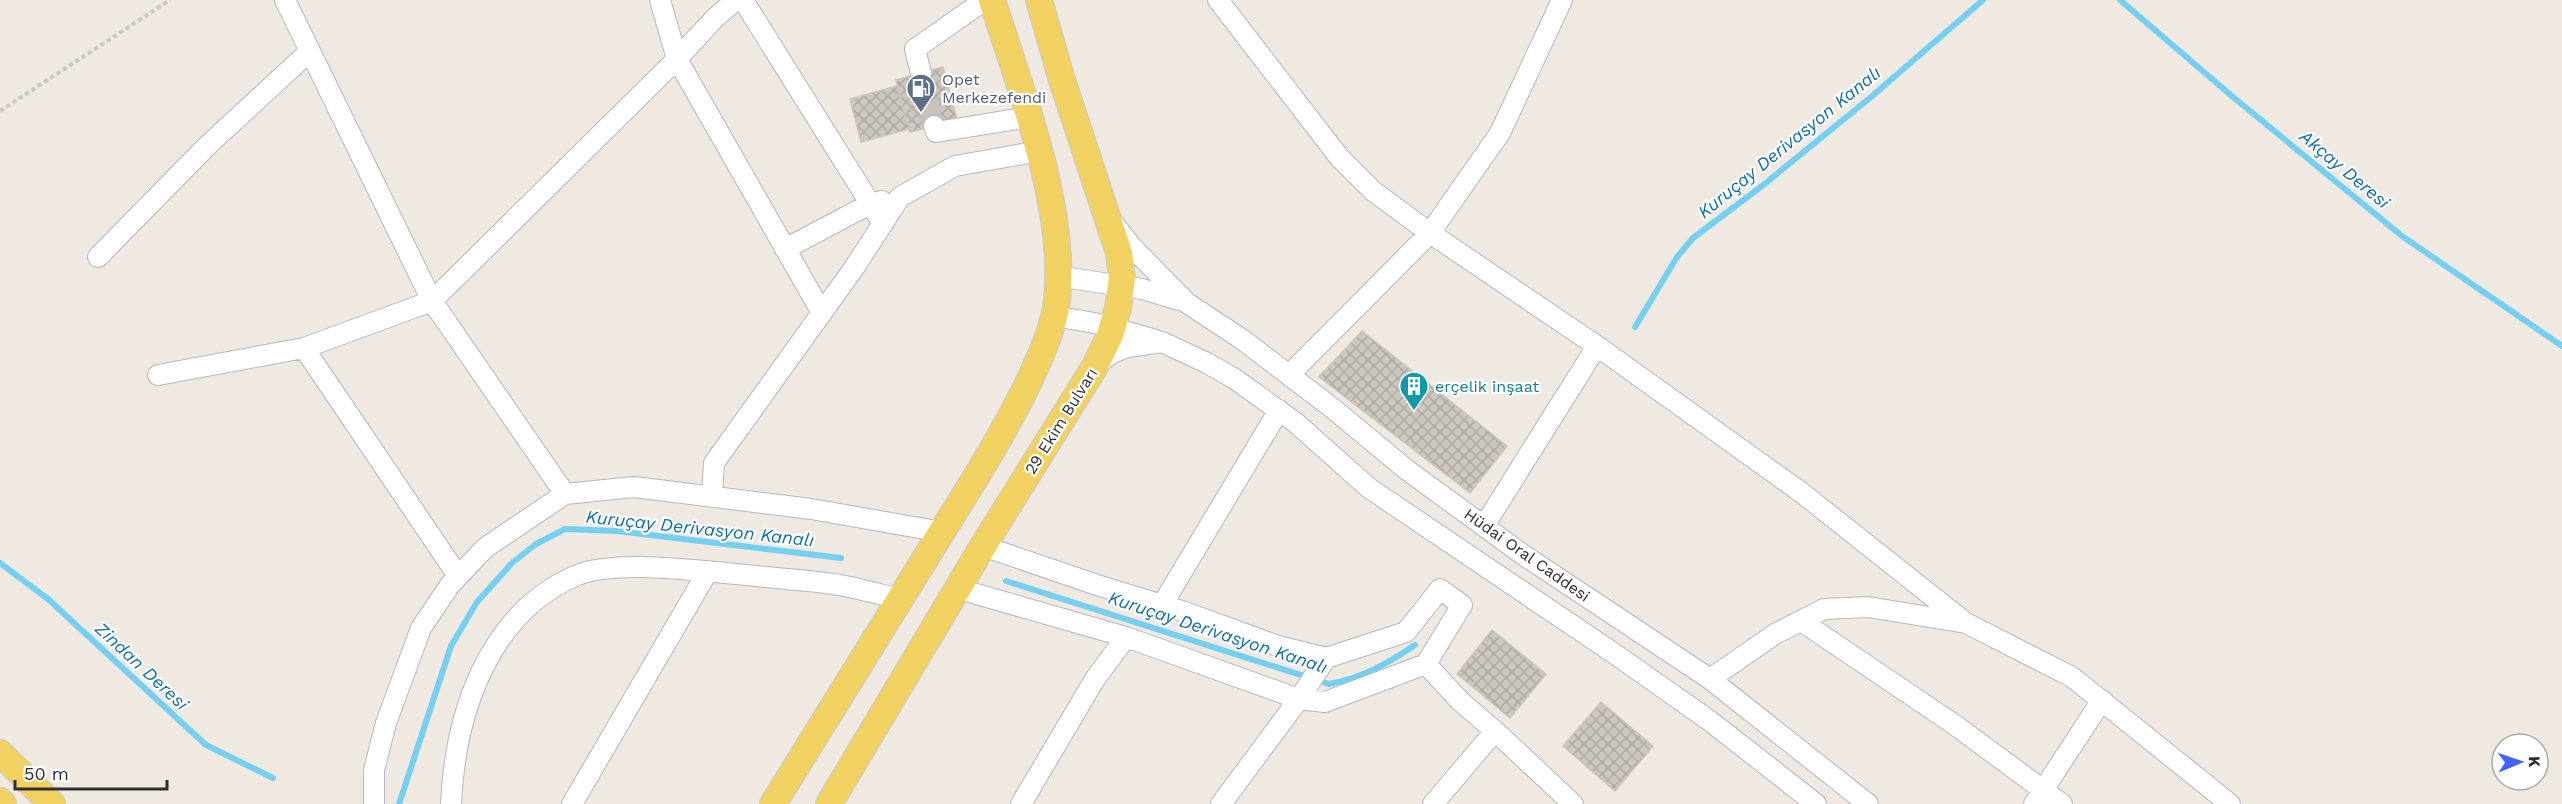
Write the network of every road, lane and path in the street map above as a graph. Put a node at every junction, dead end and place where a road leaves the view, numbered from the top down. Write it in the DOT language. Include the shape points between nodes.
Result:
graph roads {
  1 [pos="170,0"];
  2 [pos="285,0"];
  3 [pos="660,0"];
  4 [pos="736,0"];
  5 [pos="743,0"];
  6 [pos="985,0"];
  7 [pos="992,0"];
  8 [pos="1218,0"];
  9 [pos="1562,0"];
  10 [pos="1044,2"];
  11 [pos="310,51"];
  12 [pos="677,59"];
  13 [pos="921,73"];
  14 [pos="0,111"];
  15 [pos="1029,117"];
  16 [pos="934,126"];
  17 [pos="1040,151"];
  18 [pos="900,197"];
  19 [pos="870,204"];
  20 [pos="1107,214"];
  21 [pos="883,224"];
  22 [pos="1430,234"];
  23 [pos="785,249"];
  24 [pos="98,257"];
  25 [pos="1057,276"];
  26 [pos="1121,285"];
  27 [pos="432,300"];
  28 [pos="1187,303"];
  29 [pos="822,313"];
  30 [pos="1054,316"];
  31 [pos="1112,327"];
  32 [pos="1169,345"];
  33 [pos="1597,346"];
  34 [pos="304,348"];
  35 [pos="1094,368"];
  36 [pos="158,375"];
  37 [pos="1289,375"];
  38 [pos="1279,410"];
  39 [pos="565,494"];
  40 [pos="712,495"];
  41 [pos="1484,526"];
  42 [pos="942,532"];
  43 [pos="983,546"];
  44 [pos="708,571"];
  45 [pos="458,576"];
  46 [pos="959,590"];
  47 [pos="900,599"];
  48 [pos="1162,605"];
  49 [pos="1801,621"];
  50 [pos="1965,623"];
  51 [pos="1126,637"];
  52 [pos="1323,662"];
  53 [pos="1426,664"];
  54 [pos="1710,679"];
  55 [pos="1302,695"];
  56 [pos="2102,700"];
  57 [pos="1495,731"];
  58 [pos="0,753"];
  59 [pos="2038,797"];
  60 [pos="453,802"];
  61 [pos="52,804"];
  62 [pos="374,804"];
  63 [pos="572,804"];
  64 [pos="773,804"];
  65 [pos="829,804"];
  66 [pos="1020,804"];
  67 [pos="1221,804"];
  68 [pos="1433,804"];
  69 [pos="1573,804"];
  70 [pos="1816,804"];
  71 [pos="1868,804"];
  72 [pos="2062,804"];
  73 [pos="2230,804"];
  1 -- 14 [label="path"];
  2 -- 11 [label="street"];
  3 -- 12 [label="street"];
  4 -- 12 [label="street"];
  5 -- 19 [label="street"];
  6 -- 13 [label="street" via="915,50"];
  7 -- 15 [label="main road"];
  8 -- 22 [label="street" via="1339,157 1373,191"];
  9 -- 22 [label="street" via="1500,133"];
  10 -- 20 [label="main road, 29 Ekim Bulvarı" via="1061,77"];
  11 -- 24 [label="street" via="207,146"];
  11 -- 27 [label="street"];
  12 -- 23 [label="street"];
  12 -- 27 [label="street"];
  15 -- 16 [label="street" via="936,132"];
  15 -- 17 [label="main road"];
  17 -- 18 [label="street" via="955,166"];
  17 -- 25 [label="main road" via="1053,223"];
  18 -- 19 [label="street"];
  18 -- 21 [label="street"];
  19 -- 21 [label="street"];
  19 -- 23 [label="street"];
  20 -- 26 [label="main road, 29 Ekim Bulvarı" via="1119,253"];
  20 -- 28 [label="street" via="1131,246"];
  21 -- 29 [label="street"];
  22 -- 33 [label="street"];
  22 -- 37 [label="street"];
  23 -- 29 [label="street"];
  25 -- 26 [label="street"];
  25 -- 30 [label="main road"];
  26 -- 28 [label="street"];
  26 -- 31 [label="main road, 29 Ekim Bulvarı"];
  27 -- 34 [label="street"];
  27 -- 39 [label="street"];
  28 -- 37 [label="street, Hüdai Oral Caddesi"];
  29 -- 40 [label="street" via="714,463"];
  30 -- 31 [label="street, Hüdai Oral Caddesi"];
  30 -- 42 [label="main road" via="1009,424"];
  31 -- 32 [label="street, Hüdai Oral Caddesi"];
  31 -- 35 [label="main road, 29 Ekim Bulvarı"];
  32 -- 35 [label="street" via="1127,347 1110,354"];
  32 -- 38 [label="street, Hüdai Oral Caddesi" via="1236,380"];
  33 -- 41 [label="street"];
  33 -- 50 [label="street" via="1802,493"];
  34 -- 36 [label="street"];
  34 -- 45 [label="street"];
  35 -- 43 [label="main road, 29 Ekim Bulvarı"];
  37 -- 41 [label="street, Hüdai Oral Caddesi"];
  38 -- 48 [label="street"];
  38 -- 70 [label="street, Hüdai Oral Caddesi" via="1369,488 1665,690"];
  39 -- 40 [label="street" via="634,487"];
  39 -- 45 [label="street" via="485,548"];
  40 -- 42 [label="street"];
  41 -- 54 [label="street, Hüdai Oral Caddesi"];
  42 -- 47 [label="main road"];
  43 -- 46 [label="main road, 29 Ekim Bulvarı"];
  43 -- 48 [label="street"];
  44 -- 47 [label="street" via="834,584"];
  44 -- 60 [label="street" via="611,568 576,575 534,600 507,628 481,669 459,735"];
  44 -- 63 [label="street"];
  45 -- 62 [label="street" via="421,628 376,761"];
  46 -- 51 [label="street"];
  46 -- 65 [label="main road, 29 Ekim Bulvarı"];
  47 -- 64 [label="main road"];
  48 -- 52 [label="street"];
  49 -- 50 [label="street" via="1824,609 1868,608"];
  49 -- 54 [label="street" via="1775,634"];
  49 -- 59 [label="street" via="1955,725"];
  50 -- 56 [label="street" via="2072,677"];
  51 -- 55 [label="street"];
  51 -- 66 [label="street" via="1095,679"];
  52 -- 53 [label="street" via="1406,632 1440,590 1462,605"];
  52 -- 55 [label="street"];
  53 -- 55 [label="street" via="1325,702"];
  53 -- 57 [label="street"];
  54 -- 71 [label="street, Hüdai Oral Caddesi"];
  55 -- 67 [label="street"];
  56 -- 59 [label="street"];
  56 -- 73 [label="street"];
  57 -- 68 [label="street"];
  57 -- 69 [label="street"];
  58 -- 61 [label="main road"];
  59 -- 72 [label="street"];
}
